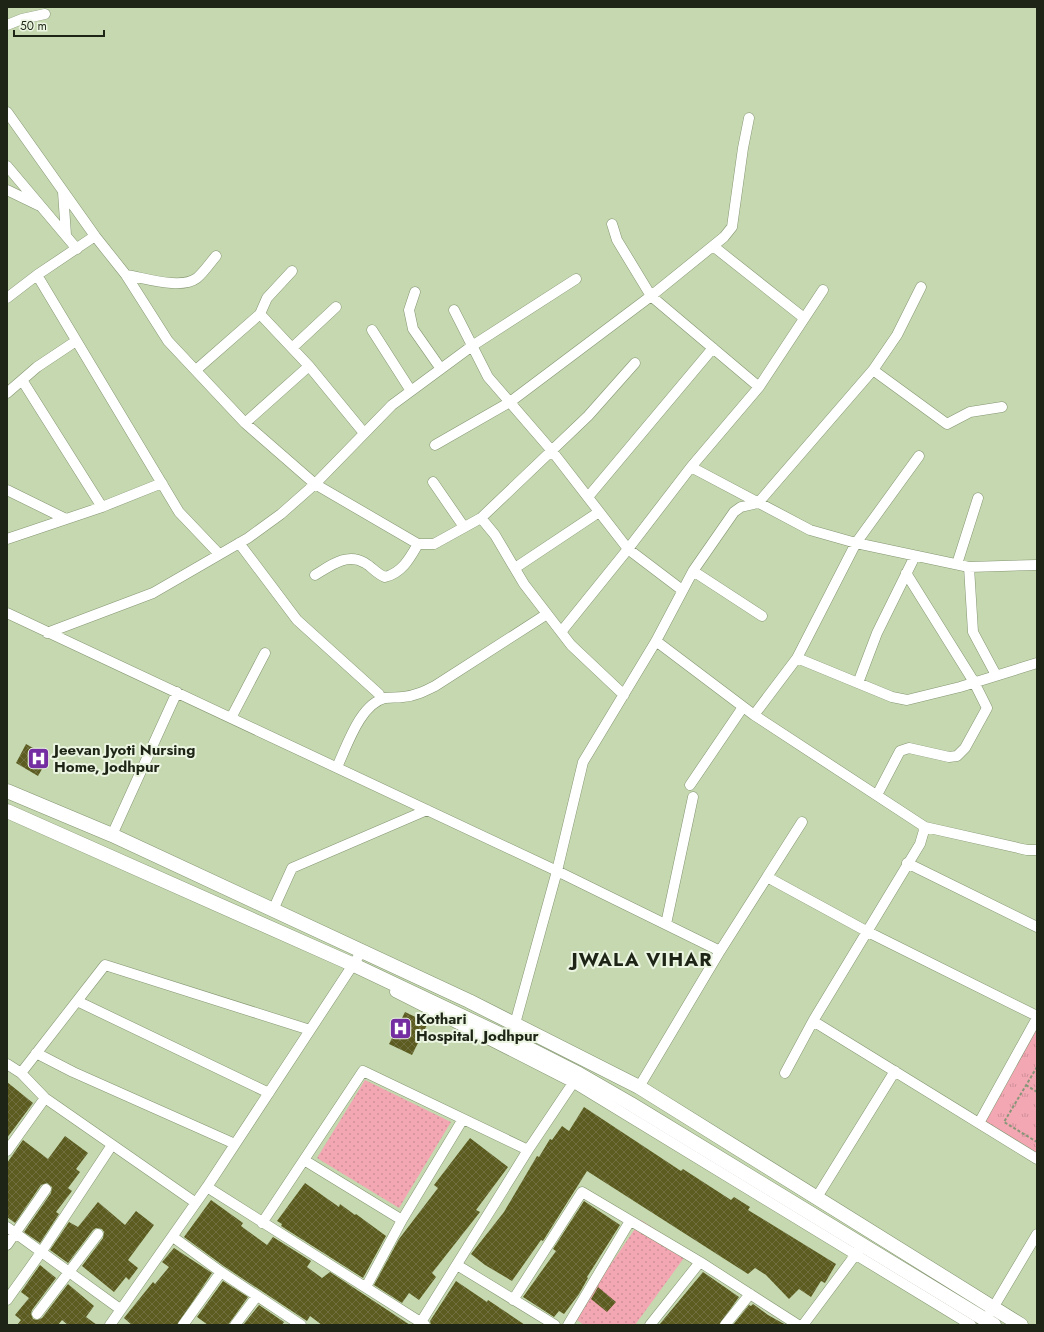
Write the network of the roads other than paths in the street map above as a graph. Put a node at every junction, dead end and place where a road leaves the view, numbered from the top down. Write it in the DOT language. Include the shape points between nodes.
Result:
graph roads {
  1 [pos="44,14"];
  2 [pos="7,25"];
  3 [pos="7,112"];
  4 [pos="749,118"];
  5 [pos="7,166"];
  6 [pos="7,190"];
  7 [pos="63,192"];
  8 [pos="43,207"];
  9 [pos="612,224"];
  10 [pos="66,235"];
  11 [pos="95,236"];
  12 [pos="713,246"];
  13 [pos="77,248"];
  14 [pos="216,256"];
  15 [pos="292,271"];
  16 [pos="37,275"];
  17 [pos="126,275"];
  18 [pos="576,279"];
  19 [pos="921,287"];
  20 [pos="823,290"];
  21 [pos="415,292"];
  22 [pos="651,296"];
  23 [pos="7,298"];
  24 [pos="336,307"];
  25 [pos="454,310"];
  26 [pos="260,314"];
  27 [pos="804,318"];
  28 [pos="372,330"];
  29 [pos="76,341"];
  30 [pos="472,346"];
  31 [pos="292,348"];
  32 [pos="713,348"];
  33 [pos="635,363"];
  34 [pos="309,366"];
  35 [pos="441,369"];
  36 [pos="196,370"];
  37 [pos="873,370"];
  38 [pos="22,380"];
  39 [pos="759,387"];
  40 [pos="411,391"];
  41 [pos="7,393"];
  42 [pos="510,402"];
  43 [pos="1002,407"];
  44 [pos="245,423"];
  45 [pos="364,433"];
  46 [pos="436,444"];
  47 [pos="552,451"];
  48 [pos="919,456"];
  49 [pos="691,467"];
  50 [pos="433,482"];
  51 [pos="162,483"];
  52 [pos="315,484"];
  53 [pos="7,490"];
  54 [pos="588,497"];
  55 [pos="978,498"];
  56 [pos="758,503"];
  57 [pos="102,508"];
  58 [pos="600,512"];
  59 [pos="481,518"];
  60 [pos="66,519"];
  61 [pos="464,528"];
  62 [pos="7,539"];
  63 [pos="240,542"];
  64 [pos="856,543"];
  65 [pos="418,544"];
  66 [pos="628,549"];
  67 [pos="220,554"];
  68 [pos="915,556"];
  69 [pos="957,564"];
  70 [pos="1037,565"];
  71 [pos="969,567"];
  72 [pos="515,568"];
  73 [pos="693,571"];
  74 [pos="906,573"];
  75 [pos="315,575"];
  76 [pos="682,590"];
  77 [pos="7,613"];
  78 [pos="547,614"];
  79 [pos="762,616"];
  80 [pos="561,632"];
  81 [pos="47,633"];
  82 [pos="656,641"];
  83 [pos="265,652"];
  84 [pos="797,658"];
  85 [pos="1037,663"];
  86 [pos="996,675"];
  87 [pos="974,682"];
  88 [pos="858,683"];
  89 [pos="177,692"];
  90 [pos="624,695"];
  91 [pos="377,698"];
  92 [pos="743,707"];
  93 [pos="754,715"];
  94 [pos="231,718"];
  95 [pos="337,767"];
  96 [pos="690,785"];
  97 [pos="7,791"];
  98 [pos="877,795"];
  99 [pos="693,797"];
  100 [pos="427,810"];
  101 [pos="7,811"];
  102 [pos="802,822"];
  103 [pos="112,835"];
  104 [pos="923,836"];
  105 [pos="1037,850"];
  106 [pos="907,863"];
  107 [pos="557,870"];
  108 [pos="767,877"];
  109 [pos="273,910"];
  110 [pos="666,924"];
  111 [pos="1037,927"];
  112 [pos="868,932"];
  113 [pos="362,951"];
  114 [pos="720,951"];
  115 [pos="352,967"];
  116 [pos="77,1001"];
  117 [pos="1037,1017"];
  118 [pos="813,1021"];
  119 [pos="516,1025"];
  120 [pos="310,1030"];
  121 [pos="510,1039"];
  122 [pos="36,1053"];
  123 [pos="7,1064"];
  124 [pos="895,1071"];
  125 [pos="21,1073"];
  126 [pos="785,1073"];
  127 [pos="576,1078"];
  128 [pos="639,1087"];
  129 [pos="269,1093"];
  130 [pos="45,1098"];
  131 [pos="463,1119"];
  132 [pos="978,1123"];
  133 [pos="235,1144"];
  134 [pos="112,1145"];
  135 [pos="528,1150"];
  136 [pos="7,1151"];
  137 [pos="1037,1159"];
  138 [pos="304,1160"];
  139 [pos="207,1187"];
  140 [pos="46,1189"];
  141 [pos="817,1197"];
  142 [pos="196,1203"];
  143 [pos="402,1220"];
  144 [pos="630,1221"];
  145 [pos="262,1223"];
  146 [pos="11,1230"];
  147 [pos="98,1234"];
  148 [pos="1037,1234"];
  149 [pos="172,1237"];
  150 [pos="7,1246"];
  151 [pos="859,1250"];
  152 [pos="42,1251"];
  153 [pos="700,1262"];
  154 [pos="457,1265"];
  155 [pos="69,1272"];
  156 [pos="221,1272"];
  157 [pos="366,1287"];
  158 [pos="750,1294"];
  159 [pos="256,1296"];
  160 [pos="7,1300"];
  161 [pos="513,1300"];
  162 [pos="993,1308"];
  163 [pos="120,1309"];
  164 [pos="37,1314"];
  165 [pos="287,1322"];
  166 [pos="990,1322"];
  167 [pos="423,1323"];
  168 [pos="112,1324"];
  169 [pos="183,1325"];
  170 [pos="235,1325"];
  171 [pos="301,1325"];
  172 [pos="555,1325"];
  173 [pos="568,1325"];
  174 [pos="650,1325"];
  175 [pos="725,1325"];
  176 [pos="798,1325"];
  177 [pos="803,1325"];
  178 [pos="971,1325"];
  179 [pos="1021,1325"];
  1 -- 2 [label="street"];
  3 -- 7 [label="street"];
  4 -- 12 [label="street" via="732,226"];
  5 -- 8 [label="street"];
  6 -- 8 [label="street"];
  7 -- 10 [label="street"];
  7 -- 11 [label="street"];
  8 -- 10 [label="street"];
  9 -- 22 [label="street" via="617,240"];
  10 -- 13 [label="street"];
  11 -- 13 [label="street"];
  11 -- 17 [label="street"];
  12 -- 22 [label="street"];
  12 -- 27 [label="street"];
  13 -- 16 [label="street"];
  14 -- 17 [label="street" via="198,277 180,284"];
  15 -- 26 [label="street" via="267,298"];
  16 -- 23 [label="street"];
  16 -- 29 [label="street"];
  17 -- 36 [label="street" via="168,341"];
  18 -- 30 [label="street"];
  19 -- 37 [label="street" via="897,335"];
  20 -- 27 [label="street"];
  21 -- 35 [label="street" via="409,310 413,329"];
  22 -- 32 [label="street"];
  22 -- 42 [label="street"];
  24 -- 31 [label="street"];
  25 -- 30 [label="street"];
  26 -- 31 [label="street"];
  26 -- 36 [label="street"];
  27 -- 39 [label="street"];
  28 -- 40 [label="street"];
  29 -- 38 [label="street"];
  29 -- 51 [label="street"];
  30 -- 35 [label="street"];
  30 -- 42 [label="street" via="488,377"];
  31 -- 34 [label="street"];
  32 -- 39 [label="street"];
  32 -- 54 [label="street"];
  33 -- 47 [label="street" via="588,416"];
  34 -- 44 [label="street"];
  34 -- 45 [label="street"];
  35 -- 40 [label="street"];
  36 -- 44 [label="street"];
  37 -- 43 [label="street" via="947,424 970,412"];
  37 -- 56 [label="street"];
  38 -- 41 [label="street"];
  38 -- 57 [label="street"];
  39 -- 49 [label="street"];
  40 -- 45 [label="street" via="392,405"];
  42 -- 46 [label="street"];
  42 -- 47 [label="street"];
  44 -- 52 [label="street"];
  45 -- 52 [label="street"];
  47 -- 54 [label="street"];
  47 -- 59 [label="street"];
  48 -- 64 [label="street"];
  49 -- 56 [label="street"];
  49 -- 66 [label="street"];
  50 -- 61 [label="street"];
  51 -- 57 [label="street"];
  51 -- 67 [label="street" via="179,512"];
  52 -- 63 [label="street" via="281,514"];
  52 -- 65 [label="street"];
  53 -- 60 [label="street"];
  54 -- 58 [label="street"];
  55 -- 69 [label="street"];
  56 -- 64 [label="street" via="810,530"];
  56 -- 73 [label="street" via="741,506 734,512"];
  57 -- 60 [label="street"];
  58 -- 66 [label="street"];
  58 -- 72 [label="street"];
  59 -- 61 [label="street"];
  59 -- 72 [label="street"];
  60 -- 62 [label="street"];
  61 -- 65 [label="street" via="434,544"];
  63 -- 67 [label="street"];
  63 -- 91 [label="street" via="297,620"];
  64 -- 68 [label="street"];
  64 -- 84 [label="street"];
  65 -- 75 [label="street" via="409,559 393,575 386,577 364,562 349,558 334,563"];
  66 -- 76 [label="street"];
  66 -- 80 [label="street"];
  67 -- 81 [label="street" via="153,593"];
  68 -- 69 [label="street"];
  68 -- 74 [label="street"];
  69 -- 71 [label="street"];
  70 -- 71 [label="street"];
  71 -- 86 [label="street" via="974,632"];
  72 -- 78 [label="street"];
  73 -- 76 [label="street"];
  73 -- 79 [label="street"];
  74 -- 87 [label="street"];
  74 -- 88 [label="street" via="877,633"];
  76 -- 82 [label="street"];
  77 -- 81 [label="street"];
  78 -- 80 [label="street"];
  78 -- 91 [label="street" via="435,686 419,693"];
  80 -- 90 [label="street" via="571,645"];
  81 -- 89 [label="street"];
  82 -- 90 [label="street"];
  82 -- 92 [label="street"];
  83 -- 94 [label="street"];
  84 -- 88 [label="street"];
  84 -- 93 [label="street"];
  85 -- 86 [label="street"];
  86 -- 87 [label="street"];
  87 -- 88 [label="street" via="907,700 892,697"];
  87 -- 98 [label="street" via="987,708 961,754 949,757 904,749 896,756"];
  89 -- 94 [label="street"];
  89 -- 103 [label="street"];
  90 -- 107 [label="street" via="583,762"];
  91 -- 95 [label="street" via="365,711"];
  92 -- 93 [label="street"];
  92 -- 96 [label="street"];
  93 -- 98 [label="street"];
  94 -- 95 [label="street"];
  95 -- 100 [label="street"];
  97 -- 103 [label="main road"];
  98 -- 104 [label="street"];
  99 -- 110 [label="street"];
  100 -- 107 [label="street"];
  100 -- 109 [label="street" via="292,868"];
  101 -- 115 [label="main road"];
  102 -- 108 [label="street"];
  103 -- 109 [label="main road"];
  104 -- 105 [label="street"];
  104 -- 106 [label="street"];
  106 -- 111 [label="street"];
  106 -- 112 [label="street"];
  107 -- 110 [label="street"];
  107 -- 119 [label="street"];
  108 -- 112 [label="street"];
  108 -- 114 [label="street"];
  109 -- 113 [label="main road"];
  110 -- 114 [label="street"];
  112 -- 117 [label="street"];
  112 -- 118 [label="street"];
  113 -- 115 [label="street"];
  113 -- 119 [label="main road"];
  114 -- 128 [label="street"];
  115 -- 120 [label="street"];
  115 -- 121 [label="main road"];
  115 -- 127 [label="street"];
  116 -- 120 [label="street" via="105,965"];
  116 -- 122 [label="street"];
  116 -- 129 [label="street"];
  117 -- 132 [label="street"];
  118 -- 124 [label="street"];
  118 -- 126 [label="street"];
  119 -- 121 [label="street"];
  119 -- 128 [label="main road"];
  120 -- 129 [label="street"];
  121 -- 127 [label="main road"];
  122 -- 125 [label="street"];
  122 -- 133 [label="street"];
  123 -- 125 [label="street"];
  124 -- 132 [label="street"];
  124 -- 141 [label="street"];
  125 -- 130 [label="street"];
  127 -- 135 [label="street"];
  127 -- 151 [label="main road" via="632,1104"];
  128 -- 141 [label="main road"];
  129 -- 133 [label="street"];
  130 -- 134 [label="street"];
  130 -- 136 [label="street"];
  131 -- 135 [label="street"];
  131 -- 138 [label="street" via="363,1071"];
  131 -- 143 [label="street"];
  132 -- 137 [label="street"];
  133 -- 139 [label="street"];
  134 -- 142 [label="street"];
  134 -- 152 [label="street"];
  135 -- 154 [label="street"];
  138 -- 143 [label="street"];
  138 -- 145 [label="street"];
  139 -- 142 [label="street"];
  139 -- 145 [label="street"];
  140 -- 146 [label="street"];
  141 -- 162 [label="main road"];
  142 -- 149 [label="street"];
  143 -- 157 [label="street"];
  144 -- 153 [label="street"];
  144 -- 161 [label="street" via="582,1192"];
  144 -- 173 [label="street"];
  145 -- 157 [label="street"];
  146 -- 150 [label="street"];
  146 -- 152 [label="street"];
  147 -- 155 [label="street"];
  148 -- 162 [label="street"];
  149 -- 156 [label="street"];
  149 -- 163 [label="street"];
  151 -- 166 [label="main road"];
  151 -- 177 [label="street"];
  151 -- 178 [label="street"];
  152 -- 155 [label="street"];
  152 -- 160 [label="street"];
  153 -- 158 [label="street"];
  153 -- 174 [label="street"];
  154 -- 161 [label="street"];
  154 -- 167 [label="street"];
  155 -- 163 [label="street"];
  155 -- 164 [label="street"];
  156 -- 159 [label="street"];
  156 -- 169 [label="street"];
  157 -- 167 [label="street"];
  158 -- 175 [label="street"];
  158 -- 176 [label="street"];
  159 -- 165 [label="street"];
  159 -- 170 [label="street"];
  161 -- 172 [label="street"];
  162 -- 166 [label="street"];
  162 -- 179 [label="main road"];
  163 -- 168 [label="street"];
  165 -- 171 [label="street"];
}
